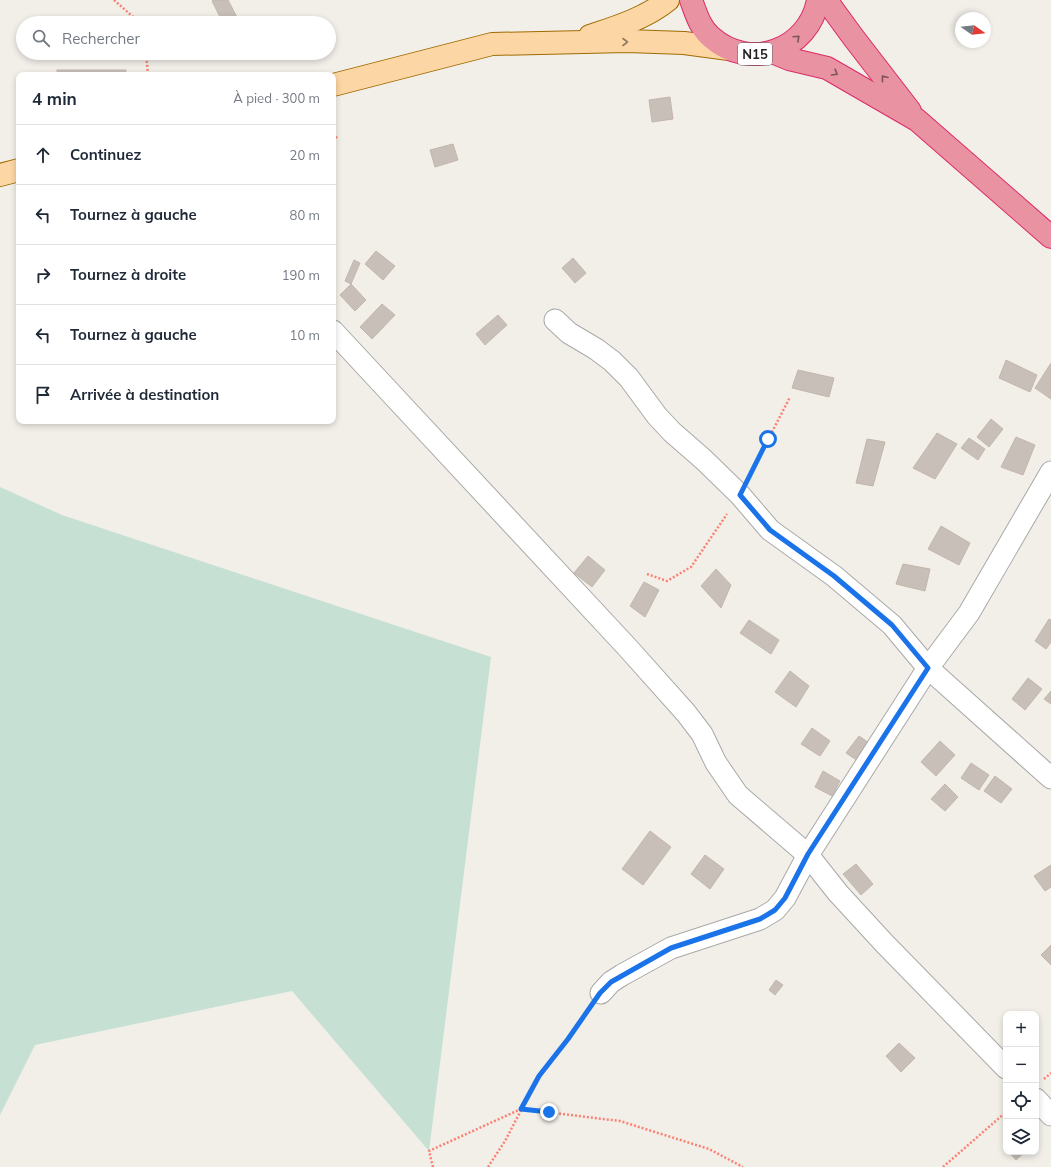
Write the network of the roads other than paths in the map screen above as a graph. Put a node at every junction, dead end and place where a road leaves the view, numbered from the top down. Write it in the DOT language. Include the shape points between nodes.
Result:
graph roads {
  1 [pos="668,0"];
  2 [pos="691,0"];
  3 [pos="818,0"];
  4 [pos="826,0"];
  5 [pos="572,42"];
  6 [pos="729,49"];
  7 [pos="772,52"];
  8 [pos="336,83"];
  9 [pos="917,120"];
  10 [pos="16,171"];
  11 [pos="0,175"];
  12 [pos="1051,237"];
  13 [pos="555,320"];
  14 [pos="336,334"];
  15 [pos="1051,472"];
  16 [pos="928,668"];
  17 [pos="1051,778"];
  18 [pos="808,854"];
  19 [pos="600,993"];
  20 [pos="1003,1065"];
  21 [pos="1039,1102"];
  22 [pos="1051,1115"];
  1 -- 5 [label="main road" via="625,24"];
  2 -- 6 [label="highway, N15" via="698,20 711,37"];
  7 -- 3 [label="highway, N15, one-way" via="790,44 806,30 816,11"];
  9 -- 4 [label="highway, N15, one-way"];
  5 -- 6 [label="main road, one-way" via="684,43"];
  5 -- 8 [label="main road" via="492,44"];
  6 -- 7 [label="highway, N15" via="750,54"];
  7 -- 9 [label="highway, N15, one-way" via="827,68"];
  9 -- 12 [label="highway, N15"];
  10 -- 11 [label="main road"];
  13 -- 16 [label="street" via="569,333 612,361 629,378 657,416 740,495 770,530 834,576 892,625"];
  14 -- 18 [label="street" via="686,713 702,734 716,763 738,795"];
  15 -- 16 [label="street" via="969,613"];
  16 -- 17 [label="street"];
  16 -- 18 [label="street"];
  18 -- 19 [label="street" via="785,898 775,910 760,919 671,948 622,974"];
  18 -- 20 [label="street" via="838,893 884,943"];
  21 -- 22 [label="street"];
}
